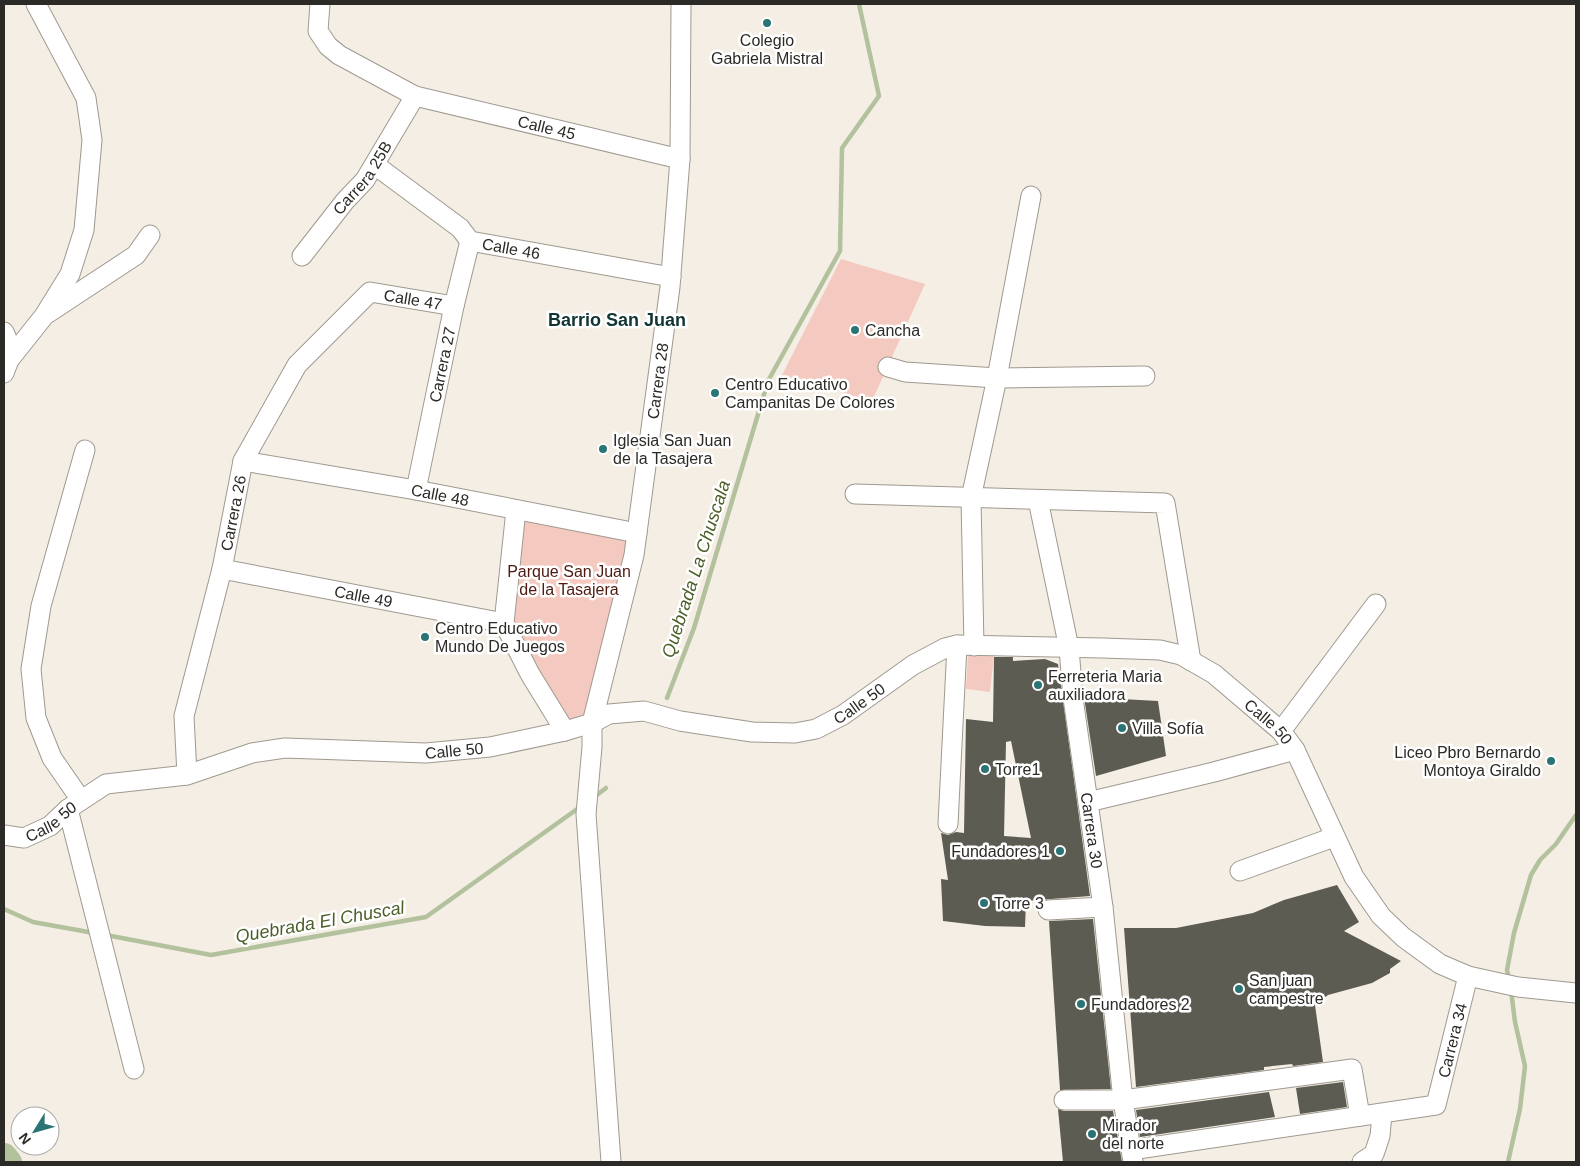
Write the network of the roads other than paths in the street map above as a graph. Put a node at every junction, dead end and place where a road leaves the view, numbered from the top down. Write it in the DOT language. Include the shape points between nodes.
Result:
graph roads {
  1 [pos="36,4"];
  2 [pos="320,4"];
  3 [pos="681,4"];
  4 [pos="415,96"];
  5 [pos="680,158"];
  6 [pos="375,165"];
  7 [pos="1031,196"];
  8 [pos="150,235"];
  9 [pos="470,241"];
  10 [pos="302,256"];
  11 [pos="671,277"];
  12 [pos="370,292"];
  13 [pos="454,306"];
  14 [pos="44,316"];
  15 [pos="4,332"];
  16 [pos="6,366"];
  17 [pos="888,367"];
  18 [pos="1145,376"];
  19 [pos="997,378"];
  20 [pos="85,450"];
  21 [pos="243,461"];
  22 [pos="416,490"];
  23 [pos="855,494"];
  24 [pos="970,498"];
  25 [pos="1038,500"];
  26 [pos="516,510"];
  27 [pos="637,533"];
  28 [pos="222,569"];
  29 [pos="1376,604"];
  30 [pos="504,623"];
  31 [pos="966,645"];
  32 [pos="1068,648"];
  33 [pos="1191,661"];
  34 [pos="592,723"];
  35 [pos="565,731"];
  36 [pos="1280,731"];
  37 [pos="1295,750"];
  38 [pos="187,775"];
  39 [pos="1088,802"];
  40 [pos="75,804"];
  41 [pos="948,824"];
  42 [pos="4,835"];
  43 [pos="1334,837"];
  44 [pos="1240,871"];
  45 [pos="1103,907"];
  46 [pos="1048,910"];
  47 [pos="1468,976"];
  48 [pos="1576,993"];
  49 [pos="134,1069"];
  50 [pos="1064,1100"];
  51 [pos="1123,1100"];
  52 [pos="1382,1114"];
  53 [pos="1360,1116"];
  54 [pos="1132,1156"];
  55 [pos="611,1162"];
  56 [pos="1362,1162"];
  1 -- 14 [label="street" via="86,98 92,140 84,230 70,274"];
  2 -- 4 [label="street, Calle 45" via="318,31 328,46"];
  3 -- 5 [label="street, Carrera 28"];
  4 -- 5 [label="street, Calle 45"];
  4 -- 6 [label="street, Carrera 25B"];
  5 -- 11 [label="street, Carrera 28"];
  6 -- 9 [label="street, Calle 46" via="460,228"];
  6 -- 10 [label="street, Carrera 25B"];
  7 -- 19 [label="street"];
  8 -- 14 [label="street" via="136,255"];
  9 -- 11 [label="street, Calle 46"];
  9 -- 13 [label="street, Carrera 27"];
  11 -- 27 [label="street, Carrera 28"];
  12 -- 13 [label="street, Calle 47"];
  12 -- 21 [label="street, Carrera 26" via="297,365"];
  13 -- 22 [label="street, Carrera 27"];
  14 -- 16 [label="street"];
  15 -- 16 [label="street" via="7,339"];
  17 -- 19 [label="street" via="905,372"];
  18 -- 19 [label="street"];
  19 -- 24 [label="street"];
  20 -- 40 [label="street" via="40,606 31,669 36,718"];
  21 -- 22 [label="street, Calle 48"];
  21 -- 28 [label="street, Carrera 26"];
  22 -- 26 [label="street, Calle 48"];
  23 -- 24 [label="street"];
  24 -- 25 [label="street"];
  24 -- 31 [label="street"];
  25 -- 32 [label="street, Carrera 30"];
  25 -- 33 [label="street" via="1165,503"];
  26 -- 27 [label="street, Calle 48"];
  26 -- 30 [label="street"];
  27 -- 34 [label="street, Carrera 28"];
  28 -- 30 [label="street, Calle 49"];
  28 -- 38 [label="street, Carrera 26" via="184,716"];
  29 -- 36 [label="street"];
  30 -- 35 [label="street"];
  31 -- 32 [label="street, Calle 50"];
  31 -- 34 [label="street, Calle 50" via="945,648 913,665 843,715 816,729 795,733 752,732 680,721 644,711 609,714"];
  31 -- 41 [label="street"];
  32 -- 33 [label="street, Calle 50" via="1160,650"];
  32 -- 39 [label="street, Carrera 30"];
  33 -- 36 [label="street, Calle 50" via="1214,674"];
  34 -- 35 [label="street, Calle 50"];
  34 -- 55 [label="street, Carrera 28" via="586,814"];
  35 -- 38 [label="street, Calle 50" via="490,747 426,753 285,748 252,753"];
  36 -- 37 [label="street, Calle 50"];
  37 -- 39 [label="street"];
  37 -- 43 [label="street, Calle 50"];
  38 -- 40 [label="street, Calle 50" via="106,784"];
  39 -- 45 [label="street, Carrera 30"];
  40 -- 42 [label="street, Calle 50" via="50,826 24,838"];
  40 -- 49 [label="street" via="104,952"];
  43 -- 44 [label="street"];
  43 -- 47 [label="street, Calle 50" via="1354,877 1381,916 1440,964"];
  45 -- 46 [label="street"];
  45 -- 51 [label="street, Carrera 30"];
  47 -- 48 [label="street, Calle 50"];
  47 -- 52 [label="street, Carrera 34" via="1436,1105"];
  50 -- 51 [label="street"];
  51 -- 53 [label="street" via="1352,1069"];
  51 -- 54 [label="street, Carrera 30"];
  52 -- 53 [label="street"];
  52 -- 56 [label="street" via="1374,1154"];
  53 -- 54 [label="street"];
}
